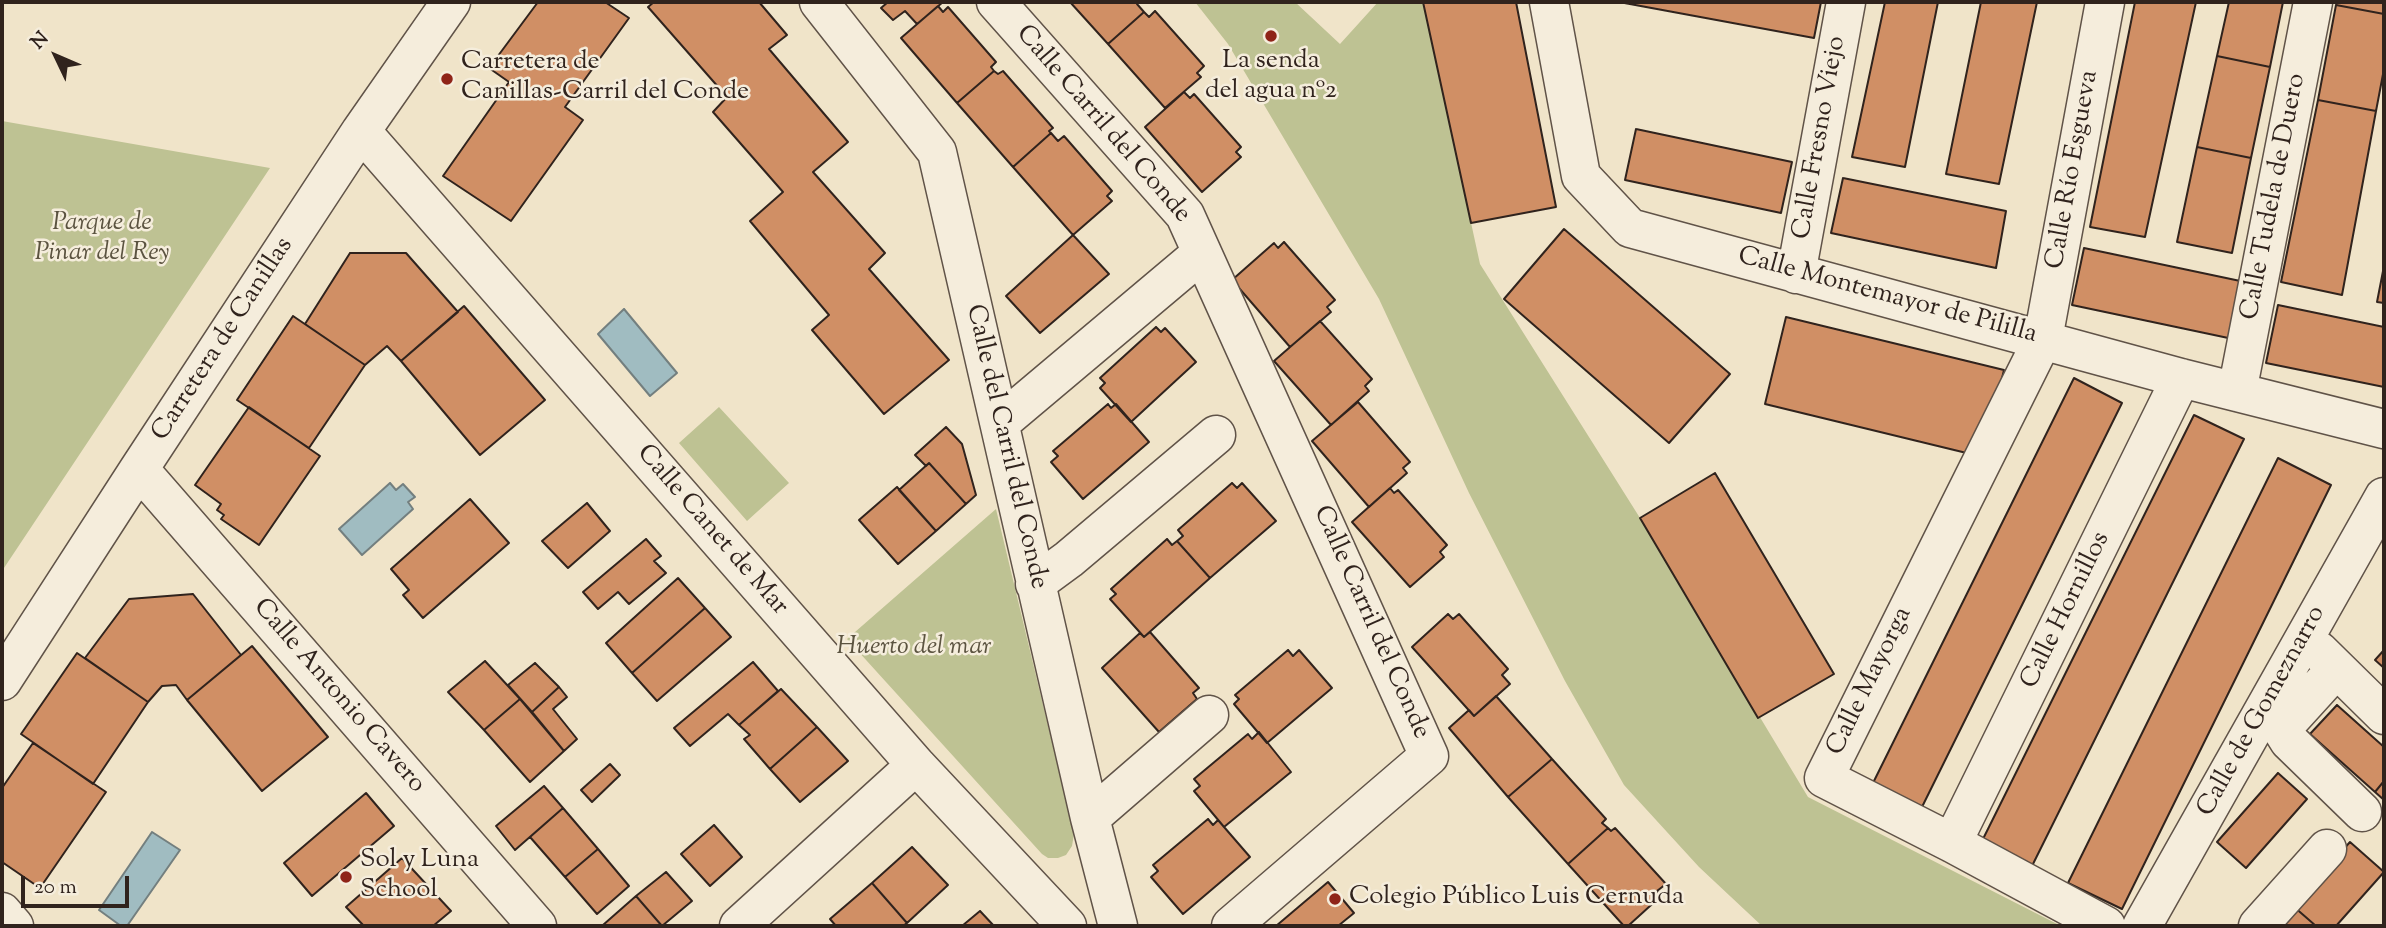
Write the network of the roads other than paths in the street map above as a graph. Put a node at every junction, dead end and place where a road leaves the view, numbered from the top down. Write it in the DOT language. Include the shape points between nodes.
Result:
graph roads {
  1 [pos="451,2"];
  2 [pos="819,2"];
  3 [pos="996,2"];
  4 [pos="1549,2"];
  5 [pos="1846,2"];
  6 [pos="2105,2"];
  7 [pos="2313,2"];
  8 [pos="361,131"];
  9 [pos="1202,253"];
  10 [pos="1796,274"];
  11 [pos="2043,339"];
  12 [pos="2182,377"];
  13 [pos="2237,392"];
  14 [pos="1000,423"];
  15 [pos="2384,429"];
  16 [pos="1216,435"];
  17 [pos="139,468"];
  18 [pos="2384,497"];
  19 [pos="1035,584"];
  20 [pos="2305,638"];
  21 [pos="2336,668"];
  22 [pos="2,681"];
  23 [pos="1209,715"];
  24 [pos="2384,715"];
  25 [pos="916,765"];
  26 [pos="2361,812"];
  27 [pos="1090,818"];
  28 [pos="1952,844"];
  29 [pos="2327,849"];
  30 [pos="2,912"];
  31 [pos="1114,912"];
  32 [pos="1063,921"];
  33 [pos="14,926"];
  34 [pos="537,926"];
  35 [pos="739,926"];
  36 [pos="1231,926"];
  37 [pos="2106,926"];
  38 [pos="2142,926"];
  39 [pos="2259,926"];
  1 -- 8 [label="street, Carretera de Canillas"];
  2 -- 14 [label="street, Calle del Carril del Conde" via="937,152"];
  3 -- 9 [label="street, Calle Carril del Conde" via="1185,215"];
  4 -- 10 [label="street, Calle Montemayor de Pililla" via="1581,176 1630,228"];
  5 -- 10 [label="street, Calle Fresno Viejo"];
  6 -- 11 [label="street, Calle Río Esgueva"];
  7 -- 13 [label="street, Calle Tudela de Duero"];
  8 -- 17 [label="street, Carretera de Canillas"];
  8 -- 25 [label="street, Calle Canet de Mar"];
  9 -- 14 [label="street, Calle Carril del Conde"];
  9 -- 36 [label="street, Calle Carril del Conde" via="1429,756"];
  10 -- 11 [label="street, Calle Montemayor de Pililla"];
  11 -- 12 [label="street, Calle Montemayor de Pililla"];
  11 -- 28 [label="street, Calle Mayorga" via="1824,778"];
  12 -- 13 [label="street, Calle Montemayor de Pililla"];
  12 -- 28 [label="street, Calle Hornillos"];
  13 -- 15 [label="street, Calle Montemayor de Pililla"];
  14 -- 19 [label="street, Calle del Carril del Conde"];
  16 -- 19 [label="street"];
  17 -- 22 [label="street, Carretera de Canillas"];
  17 -- 34 [label="street, Calle Antonio Cavero"];
  18 -- 20 [label="street, Calle de Gomeznarro"];
  19 -- 27 [label="street, Calle del Carril del Conde"];
  20 -- 21 [label="street"];
  20 -- 38 [label="street, Calle de Gomeznarro"];
  21 -- 24 [label="street"];
  21 -- 26 [label="street" via="2286,724 2284,733"];
  23 -- 27 [label="street"];
  25 -- 32 [label="street, Calle Canet de Mar"];
  25 -- 35 [label="street"];
  27 -- 31 [label="street, Calle del Carril del Conde"];
  28 -- 37 [label="street, Calle Mayorga"];
  29 -- 39 [label="street"];
  30 -- 33 [label="street"];
  31 -- 32 [label="street" via="1102,911 1087,921"];
}
